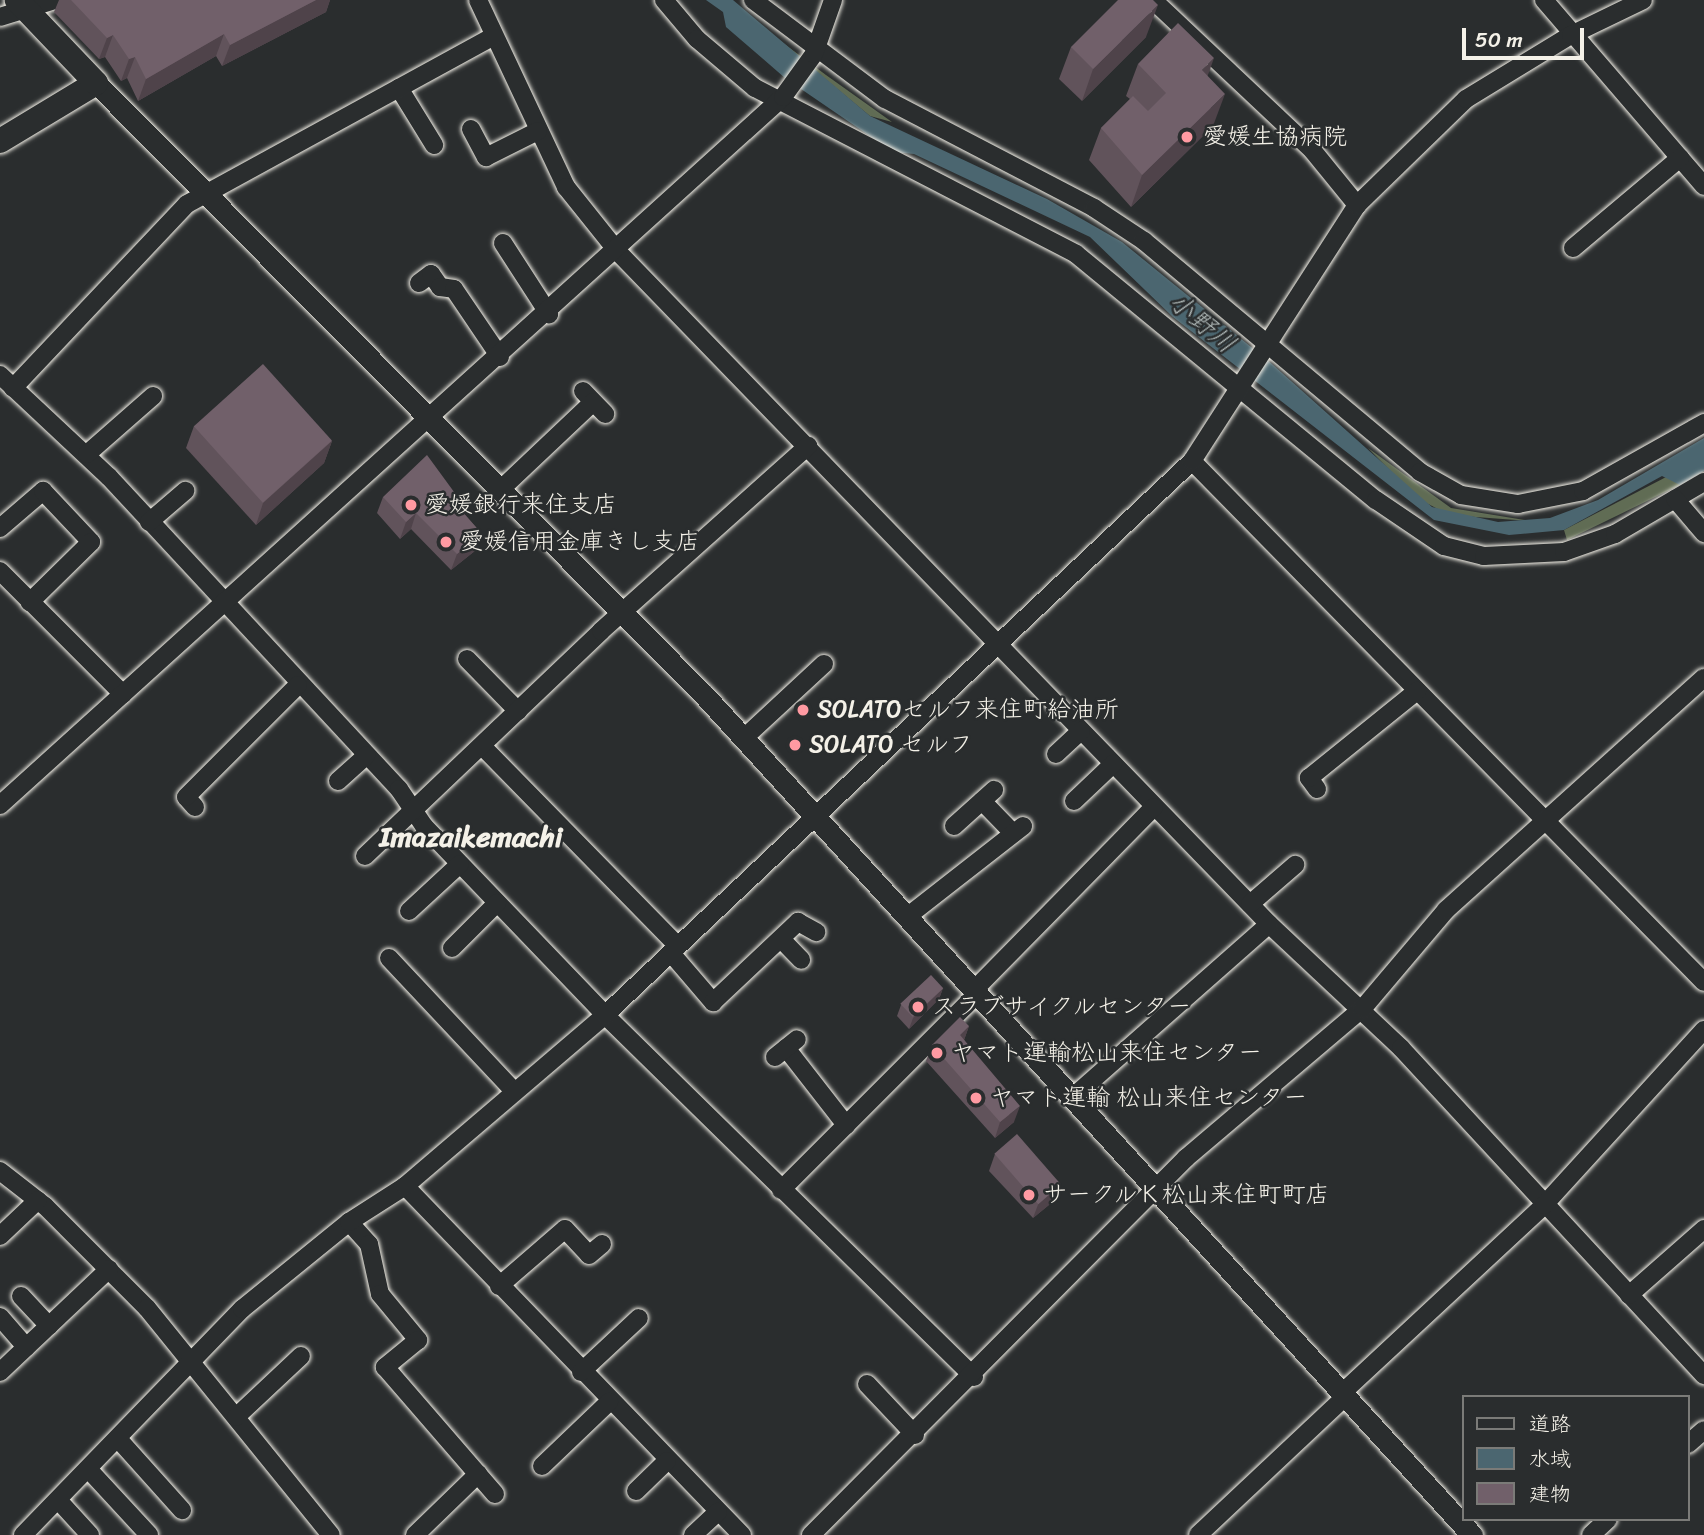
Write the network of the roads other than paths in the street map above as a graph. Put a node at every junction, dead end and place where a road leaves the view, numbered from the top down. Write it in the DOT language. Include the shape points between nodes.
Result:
graph roads {
  1 [pos="55,0"];
  2 [pos="478,0"];
  3 [pos="664,0"];
  4 [pos="753,0"];
  5 [pos="833,0"];
  6 [pos="1153,0"];
  7 [pos="1544,0"];
  8 [pos="1643,0"];
  9 [pos="16,8"];
  10 [pos="1571,34"];
  11 [pos="494,36"];
  12 [pos="816,49"];
  13 [pos="96,83"];
  14 [pos="399,88"];
  15 [pos="787,93"];
  16 [pos="471,129"];
  17 [pos="538,131"];
  18 [pos="0,141"];
  19 [pos="434,145"];
  20 [pos="1680,158"];
  21 [pos="1704,186"];
  22 [pos="203,196"];
  23 [pos="1357,205"];
  24 [pos="503,243"];
  25 [pos="1573,248"];
  26 [pos="618,252"];
  27 [pos="419,283"];
  28 [pos="549,314"];
  29 [pos="1269,346"];
  30 [pos="500,357"];
  31 [pos="0,375"];
  32 [pos="1244,383"];
  33 [pos="13,388"];
  34 [pos="153,396"];
  35 [pos="594,402"];
  36 [pos="428,421"];
  37 [pos="1704,423"];
  38 [pos="808,446"];
  39 [pos="87,454"];
  40 [pos="1192,461"];
  41 [pos="1704,482"];
  42 [pos="185,491"];
  43 [pos="499,491"];
  44 [pos="1675,499"];
  45 [pos="149,522"];
  46 [pos="0,528"];
  47 [pos="1704,533"];
  48 [pos="0,571"];
  49 [pos="30,601"];
  50 [pos="222,605"];
  51 [pos="622,613"];
  52 [pos="996,643"];
  53 [pos="467,659"];
  54 [pos="824,664"];
  55 [pos="1704,678"];
  56 [pos="298,685"];
  57 [pos="1417,691"];
  58 [pos="123,694"];
  59 [pos="518,711"];
  60 [pos="1080,731"];
  61 [pos="744,738"];
  62 [pos="482,746"];
  63 [pos="1056,754"];
  64 [pos="366,756"];
  65 [pos="1113,764"];
  66 [pos="338,781"];
  67 [pos="1317,789"];
  68 [pos="3,796"];
  69 [pos="1074,801"];
  70 [pos="195,807"];
  71 [pos="1154,807"];
  72 [pos="413,809"];
  73 [pos="815,814"];
  74 [pos="1544,821"];
  75 [pos="954,826"];
  76 [pos="365,856"];
  77 [pos="460,864"];
  78 [pos="1295,865"];
  79 [pos="497,902"];
  80 [pos="1250,904"];
  81 [pos="409,911"];
  82 [pos="908,916"];
  83 [pos="1269,923"];
  84 [pos="816,932"];
  85 [pos="781,939"];
  86 [pos="452,948"];
  87 [pos="674,949"];
  88 [pos="389,958"];
  89 [pos="801,960"];
  90 [pos="1704,982"];
  91 [pos="976,991"];
  92 [pos="1363,1008"];
  93 [pos="605,1015"];
  94 [pos="1704,1030"];
  95 [pos="786,1048"];
  96 [pos="514,1091"];
  97 [pos="1073,1097"];
  98 [pos="846,1125"];
  99 [pos="0,1171"];
  100 [pos="405,1186"];
  101 [pos="1156,1188"];
  102 [pos="781,1190"];
  103 [pos="38,1200"];
  104 [pos="1544,1205"];
  105 [pos="349,1222"];
  106 [pos="1704,1229"];
  107 [pos="0,1236"];
  108 [pos="602,1244"];
  109 [pos="109,1269"];
  110 [pos="499,1286"];
  111 [pos="1629,1295"];
  112 [pos="21,1296"];
  113 [pos="0,1317"];
  114 [pos="639,1318"];
  115 [pos="49,1325"];
  116 [pos="26,1347"];
  117 [pos="301,1356"];
  118 [pos="189,1365"];
  119 [pos="0,1372"];
  120 [pos="581,1372"];
  121 [pos="1704,1374"];
  122 [pos="974,1377"];
  123 [pos="867,1384"];
  124 [pos="1344,1395"];
  125 [pos="610,1402"];
  126 [pos="236,1417"];
  127 [pos="1704,1430"];
  128 [pos="915,1435"];
  129 [pos="120,1441"];
  130 [pos="1690,1442"];
  131 [pos="667,1461"];
  132 [pos="542,1466"];
  133 [pos="90,1471"];
  134 [pos="478,1474"];
  135 [pos="636,1491"];
  136 [pos="495,1494"];
  137 [pos="59,1501"];
  138 [pos="182,1510"];
  139 [pos="718,1512"];
  140 [pos="1606,1521"];
  141 [pos="23,1535"];
  142 [pos="90,1535"];
  143 [pos="149,1535"];
  144 [pos="331,1535"];
  145 [pos="415,1535"];
  146 [pos="693,1535"];
  147 [pos="742,1535"];
  148 [pos="811,1535"];
  149 [pos="1198,1535"];
  150 [pos="1472,1535"];
  151 [pos="1591,1535"];
  1 -- 9 [label="street"];
  2 -- 11 [label="street"];
  3 -- 15 [label="street" via="744,80"];
  4 -- 12 [label="street"];
  5 -- 12 [label="street"];
  6 -- 23 [label="street" via="1313,151"];
  7 -- 10 [label="street"];
  8 -- 10 [label="street"];
  9 -- 13 [label="main road"];
  10 -- 20 [label="street"];
  10 -- 23 [label="street" via="1466,99"];
  11 -- 14 [label="street"];
  11 -- 17 [label="street"];
  12 -- 15 [label="street"];
  12 -- 29 [label="street" via="942,133 1118,223"];
  13 -- 18 [label="main road"];
  13 -- 22 [label="street"];
  14 -- 19 [label="street"];
  14 -- 22 [label="street"];
  15 -- 26 [label="street"];
  15 -- 32 [label="street" via="1076,254"];
  16 -- 17 [label="street" via="486,157"];
  17 -- 26 [label="street" via="565,187"];
  20 -- 21 [label="street"];
  20 -- 25 [label="street"];
  22 -- 33 [label="street" via="175,214"];
  22 -- 36 [label="street"];
  23 -- 29 [label="street"];
  24 -- 28 [label="street"];
  26 -- 28 [label="street"];
  26 -- 38 [label="street"];
  27 -- 30 [label="street" via="430,274 440,287 454,289"];
  28 -- 30 [label="street"];
  29 -- 32 [label="street"];
  29 -- 37 [label="street" via="1420,472 1461,495 1489,502 1518,504 1583,491"];
  30 -- 36 [label="street"];
  31 -- 33 [label="street"];
  32 -- 40 [label="street"];
  32 -- 44 [label="street" via="1387,508 1444,546 1484,556 1564,552 1615,534"];
  33 -- 39 [label="street"];
  34 -- 39 [label="street"];
  35 -- 43 [label="street"];
  36 -- 43 [label="street"];
  36 -- 50 [label="street"];
  38 -- 51 [label="street"];
  38 -- 52 [label="street"];
  39 -- 45 [label="street"];
  40 -- 52 [label="street"];
  40 -- 57 [label="street"];
  41 -- 44 [label="street"];
  42 -- 45 [label="street"];
  43 -- 51 [label="street"];
  44 -- 47 [label="street"];
  45 -- 50 [label="street"];
  46 -- 49 [label="street" via="43,491 91,542"];
  48 -- 49 [label="street"];
  49 -- 58 [label="street"];
  50 -- 56 [label="street"];
  50 -- 58 [label="street"];
  51 -- 59 [label="street"];
  51 -- 61 [label="street"];
  52 -- 60 [label="street"];
  52 -- 73 [label="street"];
  53 -- 59 [label="street"];
  54 -- 61 [label="street"];
  55 -- 74 [label="street"];
  56 -- 64 [label="street"];
  56 -- 70 [label="street" via="186,797"];
  57 -- 67 [label="street" via="1309,778"];
  57 -- 74 [label="street"];
  58 -- 68 [label="street"];
  59 -- 62 [label="street"];
  60 -- 63 [label="street"];
  60 -- 65 [label="street"];
  61 -- 73 [label="street"];
  62 -- 72 [label="street"];
  62 -- 87 [label="street"];
  64 -- 66 [label="street"];
  64 -- 72 [label="street"];
  65 -- 69 [label="street"];
  65 -- 71 [label="street"];
  71 -- 80 [label="street"];
  71 -- 91 [label="street"];
  72 -- 76 [label="street"];
  72 -- 77 [label="street"];
  73 -- 82 [label="street"];
  73 -- 87 [label="street"];
  74 -- 90 [label="street"];
  74 -- 92 [label="street" via="1446,910"];
  75 -- 82 [label="street" via="988,796 1018,830 951,888"];
  77 -- 79 [label="street"];
  77 -- 81 [label="street"];
  78 -- 80 [label="street"];
  79 -- 86 [label="street"];
  79 -- 93 [label="street"];
  80 -- 83 [label="street"];
  82 -- 91 [label="street"];
  83 -- 92 [label="street"];
  83 -- 97 [label="street"];
  84 -- 85 [label="street" via="806,921 798,922"];
  85 -- 87 [label="street" via="713,1002"];
  85 -- 89 [label="street"];
  87 -- 93 [label="street"];
  88 -- 96 [label="street" via="423,983"];
  91 -- 97 [label="street"];
  91 -- 98 [label="street"];
  92 -- 101 [label="street"];
  92 -- 104 [label="street"];
  93 -- 96 [label="street"];
  93 -- 102 [label="street"];
  94 -- 104 [label="street"];
  95 -- 98 [label="street"];
  96 -- 100 [label="street"];
  97 -- 101 [label="street"];
  98 -- 102 [label="street"];
  99 -- 103 [label="street"];
  100 -- 105 [label="street"];
  100 -- 110 [label="street"];
  101 -- 122 [label="street"];
  101 -- 124 [label="street"];
  102 -- 122 [label="street"];
  103 -- 107 [label="street"];
  103 -- 109 [label="street"];
  104 -- 111 [label="street"];
  104 -- 124 [label="street"];
  105 -- 118 [label="street" via="242,1309"];
  105 -- 134 [label="street" via="369,1244 380,1294 418,1340 385,1367"];
  106 -- 111 [label="street"];
  108 -- 110 [label="street" via="589,1255 565,1229"];
  109 -- 115 [label="street"];
  109 -- 118 [label="street"];
  110 -- 120 [label="street"];
  111 -- 121 [label="street"];
  112 -- 115 [label="street"];
  113 -- 116 [label="street"];
  114 -- 120 [label="street"];
  115 -- 116 [label="street"];
  116 -- 119 [label="street"];
  117 -- 126 [label="street"];
  118 -- 126 [label="street"];
  118 -- 129 [label="street"];
  120 -- 125 [label="street"];
  122 -- 128 [label="street"];
  123 -- 128 [label="street"];
  124 -- 149 [label="street"];
  124 -- 150 [label="street"];
  125 -- 131 [label="street"];
  125 -- 132 [label="street"];
  126 -- 144 [label="street"];
  127 -- 130 [label="street"];
  128 -- 148 [label="street"];
  129 -- 133 [label="street"];
  129 -- 138 [label="street"];
  131 -- 135 [label="street"];
  131 -- 139 [label="street"];
  133 -- 137 [label="street"];
  133 -- 143 [label="street"];
  134 -- 136 [label="street"];
  134 -- 145 [label="street"];
  137 -- 141 [label="street"];
  137 -- 142 [label="street"];
  139 -- 146 [label="street"];
  139 -- 147 [label="street"];
  140 -- 151 [label="street"];
}
